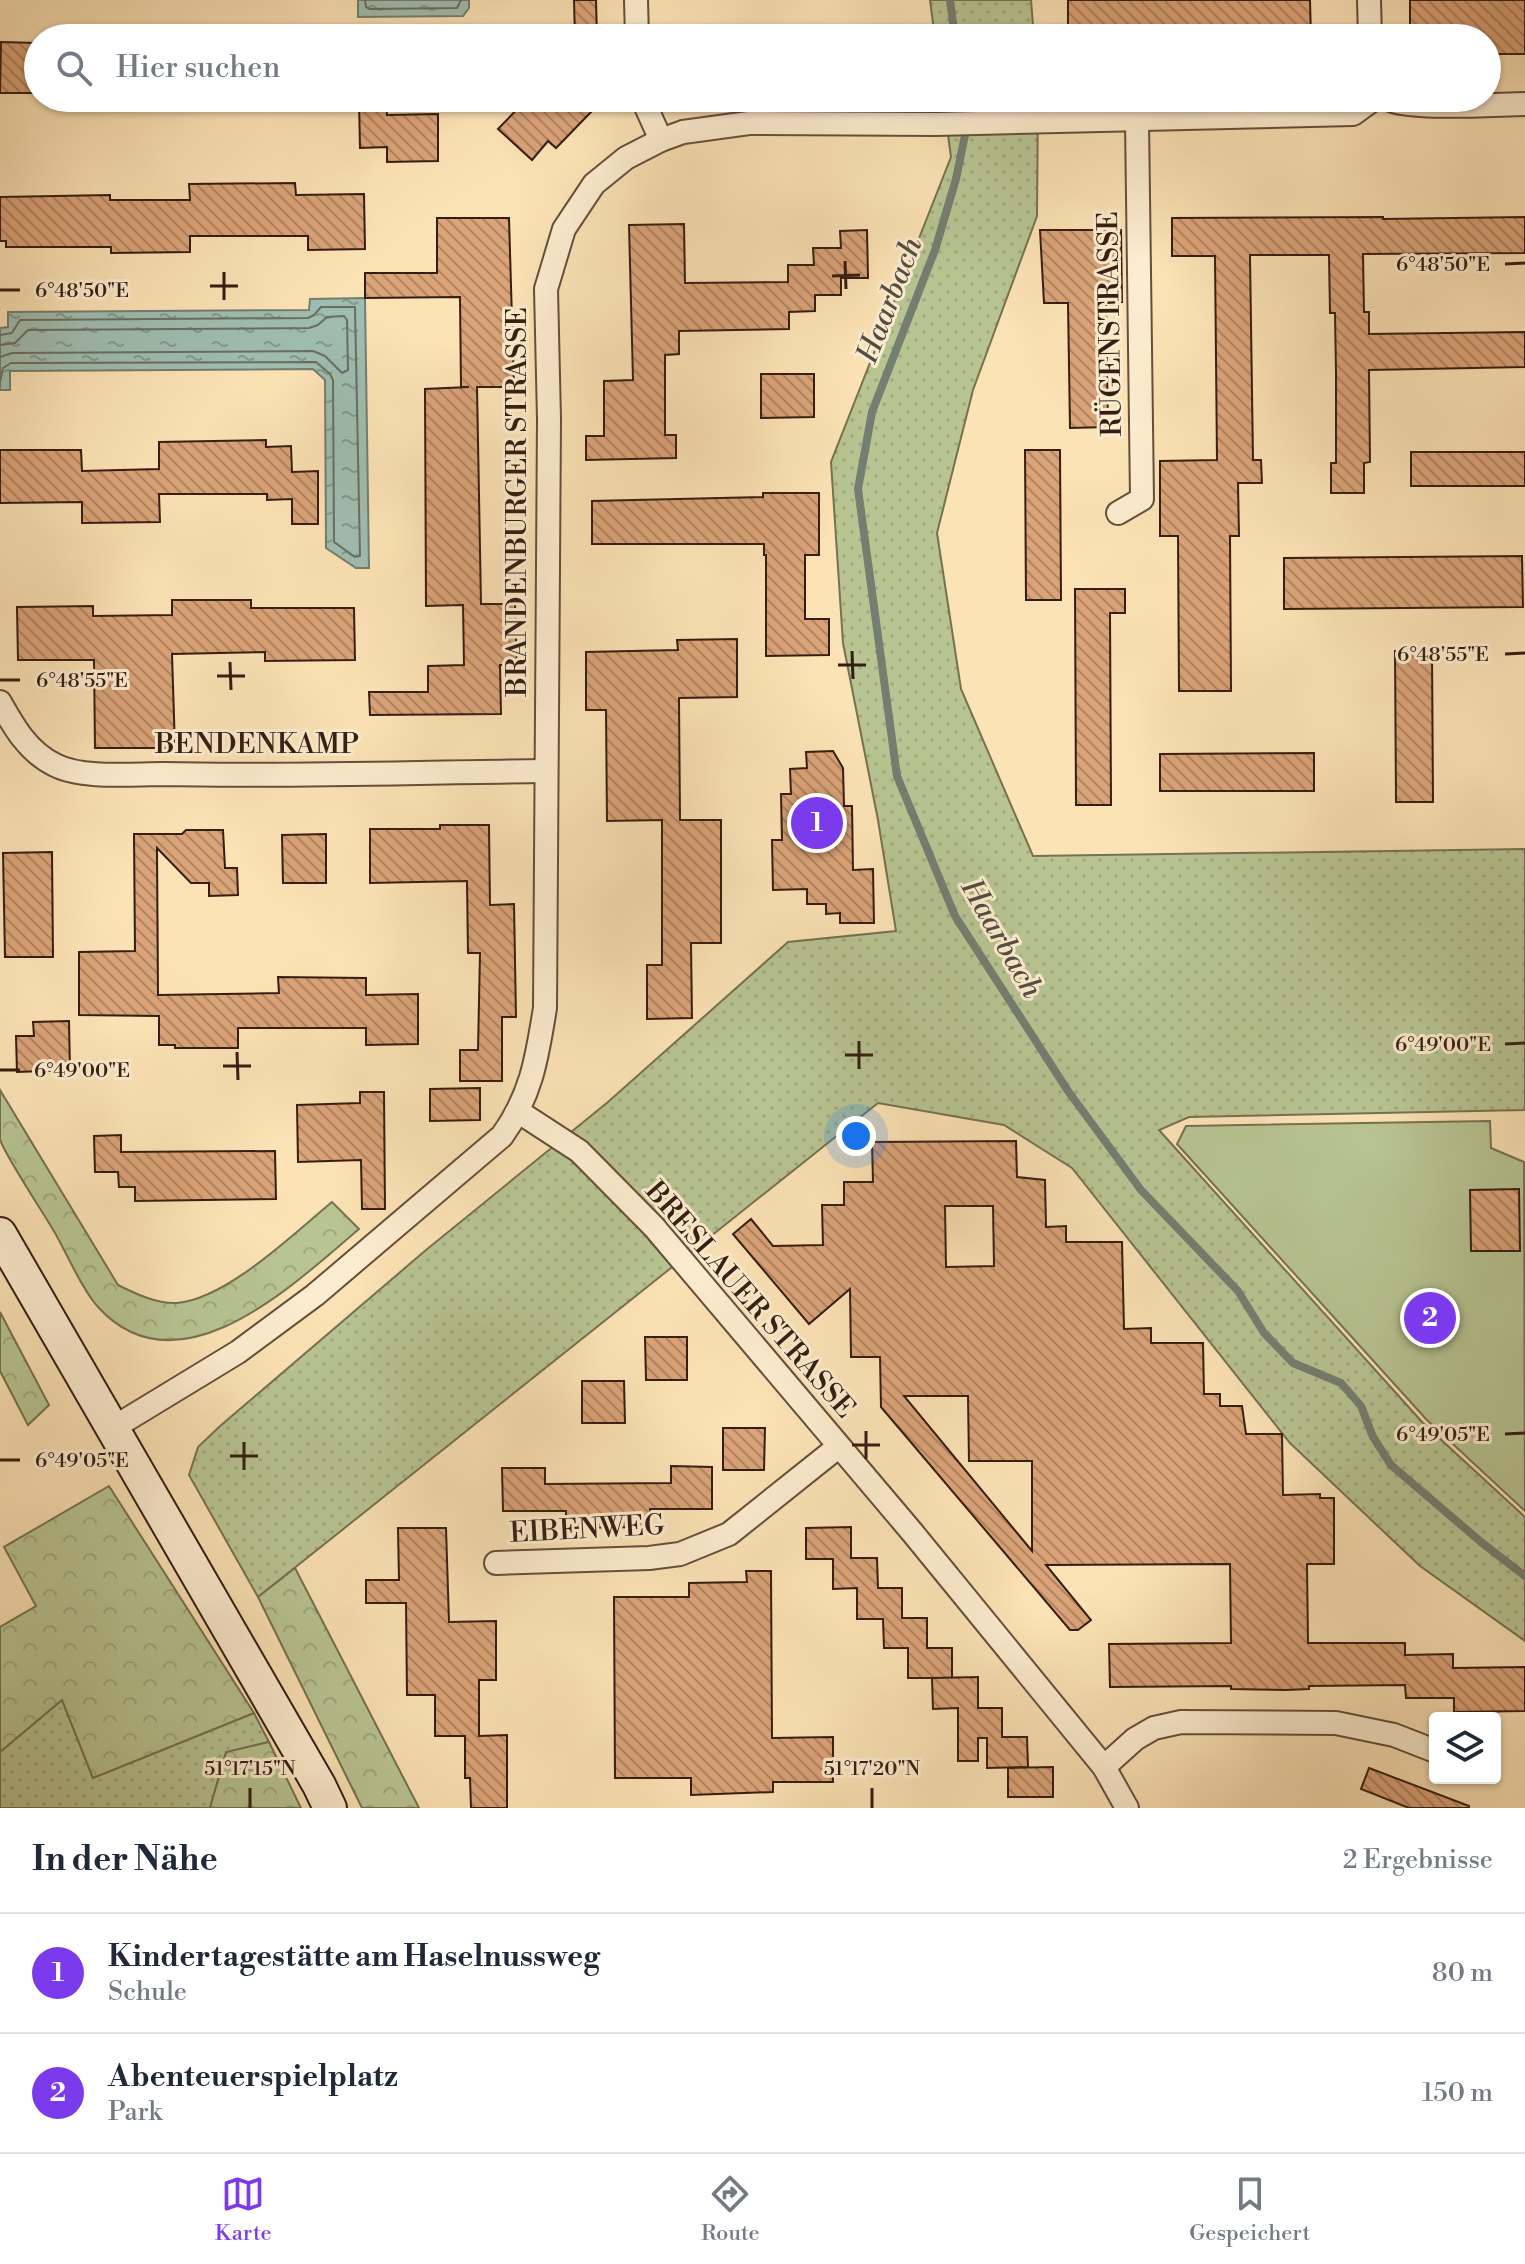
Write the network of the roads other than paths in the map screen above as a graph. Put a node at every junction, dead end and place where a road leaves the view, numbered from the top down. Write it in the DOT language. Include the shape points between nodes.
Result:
graph roads {
  1 [pos="636,0"];
  2 [pos="1369,0"];
  3 [pos="637,24"];
  4 [pos="1370,24"];
  5 [pos="1501,104"];
  6 [pos="1525,104"];
  7 [pos="648,112"];
  8 [pos="1356,112"];
  9 [pos="1137,120"];
  10 [pos="661,140"];
  11 [pos="1118,513"];
  12 [pos="0,702"];
  13 [pos="546,771"];
  14 [pos="519,1112"];
  15 [pos="0,1234"];
  16 [pos="113,1428"];
  17 [pos="838,1447"];
  18 [pos="496,1563"];
  19 [pos="1429,1749"];
  20 [pos="1104,1767"];
  21 [pos="330,1808"];
  22 [pos="1127,1808"];
  1 -- 3 [label="street"];
  2 -- 4 [label="street"];
  5 -- 6 [label="street"];
  7 -- 10 [label="street"];
  8 -- 9 [label="street, BRANDENBURGER STRASSE"];
  9 -- 10 [label="street, BRANDENBURGER STRASSE" via="749,123"];
  9 -- 11 [label="street, RÜGENSTRASSE" via="1142,499"];
  10 -- 13 [label="street, BRANDENBURGER STRASSE" via="626,158 594,184 564,229 546,289"];
  12 -- 13 [label="street, BENDENKAMP" via="36,753 76,771 243,776"];
  13 -- 14 [label="street, BRANDENBURGER STRASSE" via="545,1008 535,1071"];
  14 -- 16 [label="street, BRANDENBURGER STRASSE" via="502,1136 315,1295 238,1352"];
  14 -- 17 [label="street, BRESLAUER STRASSE" via="579,1151 654,1227"];
  15 -- 16 [label="main road"];
  16 -- 21 [label="main road"];
  17 -- 18 [label="street, EIBENWEG" via="729,1534 680,1554"];
  17 -- 20 [label="street, BRESLAUER STRASSE"];
  19 -- 20 [label="street" via="1336,1723 1181,1722 1135,1739"];
  20 -- 22 [label="street, BRESLAUER STRASSE"];
}
